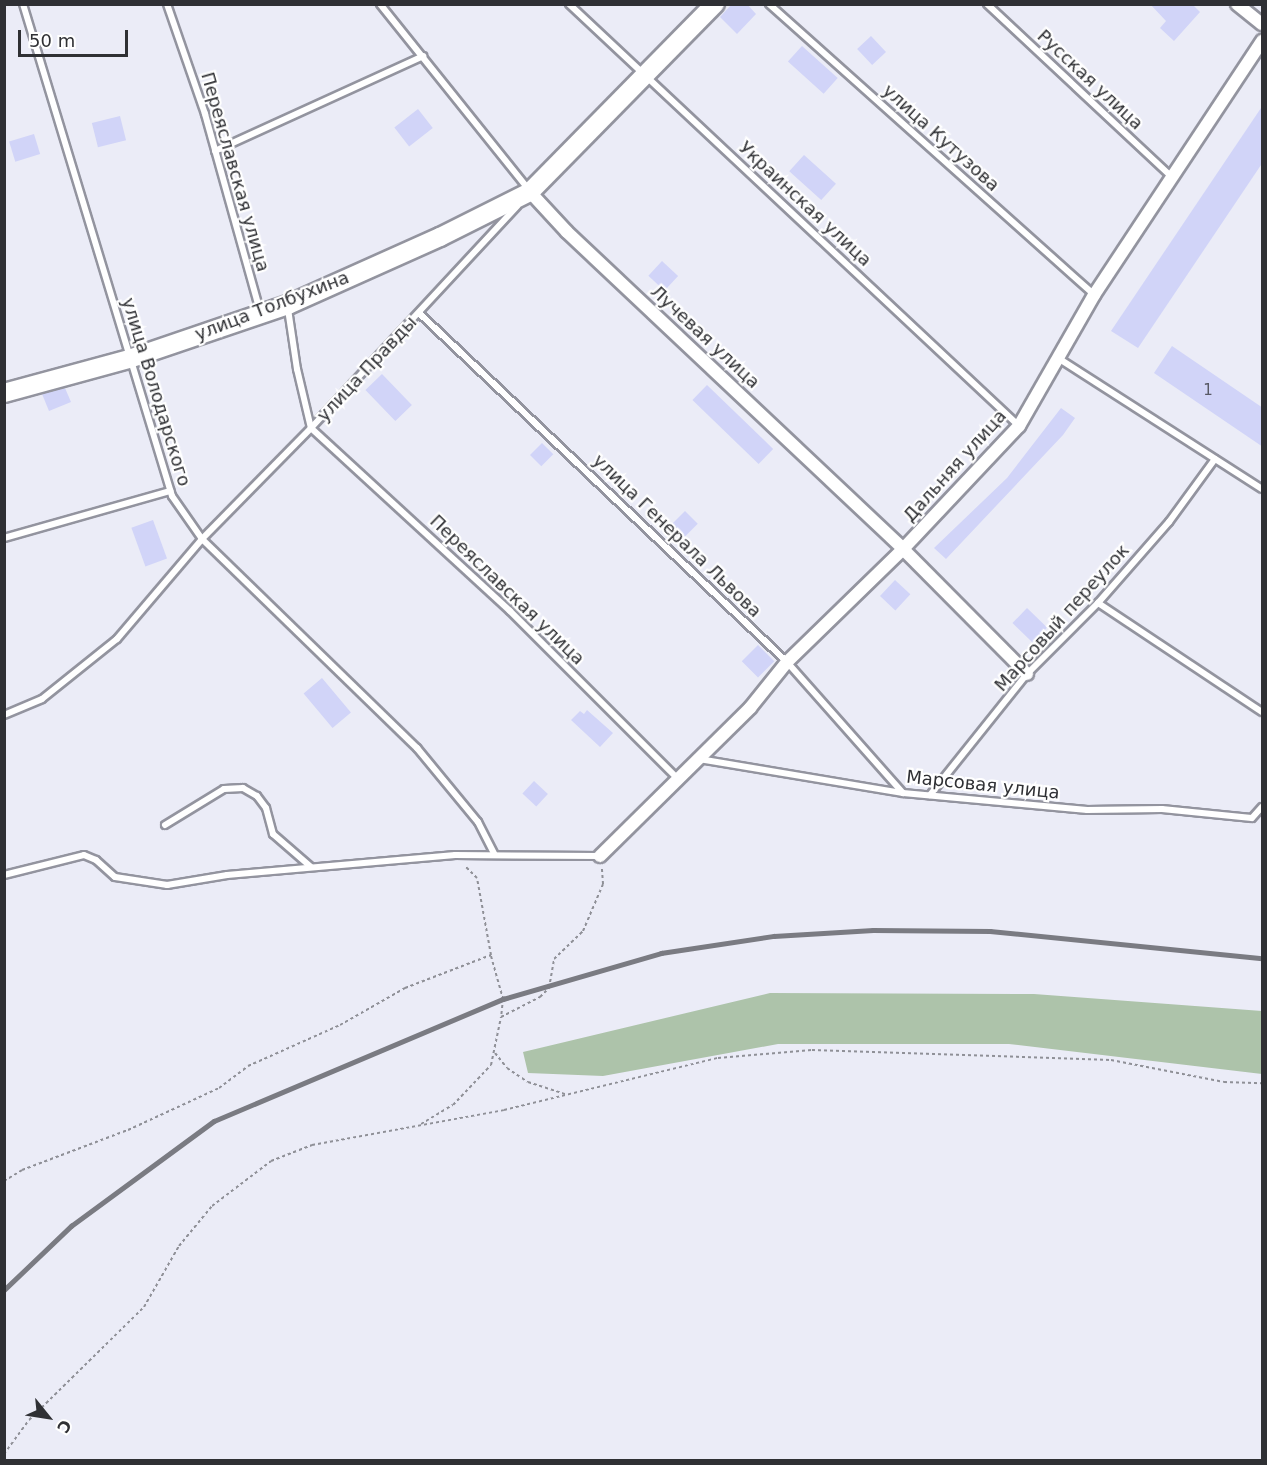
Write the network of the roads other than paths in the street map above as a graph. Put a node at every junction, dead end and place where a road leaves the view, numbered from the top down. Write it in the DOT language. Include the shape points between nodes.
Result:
graph roads {
  1 [pos="23,4"];
  2 [pos="166,4"];
  3 [pos="380,4"];
  4 [pos="569,4"];
  5 [pos="715,4"];
  6 [pos="769,4"];
  7 [pos="987,4"];
  8 [pos="1237,4"];
  9 [pos="1263,24"];
  10 [pos="1263,41"];
  11 [pos="423,56"];
  12 [pos="645,77"];
  13 [pos="215,151"];
  14 [pos="1173,178"];
  15 [pos="530,192"];
  16 [pos="1094,295"];
  17 [pos="288,304"];
  18 [pos="261,314"];
  19 [pos="419,314"];
  20 [pos="1055,357"];
  21 [pos="129,359"];
  22 [pos="4,393"];
  23 [pos="1019,426"];
  24 [pos="311,428"];
  25 [pos="1215,459"];
  26 [pos="1263,489"];
  27 [pos="170,490"];
  28 [pos="4,538"];
  29 [pos="202,539"];
  30 [pos="903,549"];
  31 [pos="1098,603"];
  32 [pos="787,663"];
  33 [pos="1027,674"];
  34 [pos="1263,712"];
  35 [pos="4,715"];
  36 [pos="699,759"];
  37 [pos="678,778"];
  38 [pos="903,792"];
  39 [pos="930,795"];
  40 [pos="1263,807"];
  41 [pos="165,825"];
  42 [pos="495,855"];
  43 [pos="600,856"];
  44 [pos="311,867"];
  45 [pos="4,875"];
  1 -- 21 [label="lane, улица Володарского"];
  2 -- 13 [label="lane, Переяславская улица"];
  3 -- 11 [label="lane, Лучевая улица"];
  4 -- 12 [label="lane, Украинская улица"];
  5 -- 12 [label="main road, улица Правды"];
  6 -- 16 [label="lane, улица Кутузова"];
  7 -- 14 [label="lane, Русская улица"];
  8 -- 9 [label="street"];
  10 -- 14 [label="street, Дальняя улица"];
  11 -- 13 [label="lane"];
  11 -- 15 [label="lane, Лучевая улица"];
  12 -- 15 [label="main road, улица Правды"];
  12 -- 23 [label="lane, Украинская улица"];
  13 -- 18 [label="lane, Переяславская улица"];
  14 -- 16 [label="street, Дальняя улица"];
  15 -- 17 [label="main road, улица Толбухина" via="440,237"];
  15 -- 19 [label="lane, улица Правды"];
  15 -- 30 [label="street, Лучевая улица" via="567,232"];
  16 -- 20 [label="street, Дальняя улица"];
  17 -- 18 [label="main road, улица Толбухина"];
  17 -- 24 [label="lane" via="297,369"];
  18 -- 21 [label="main road, улица Толбухина"];
  19 -- 24 [label="lane, улица Правды"];
  19 -- 32 [label="lane, улица Генерала Львова"];
  20 -- 23 [label="street, Дальняя улица"];
  20 -- 25 [label="lane"];
  21 -- 22 [label="main road, улица Толбухина"];
  21 -- 27 [label="lane, улица Володарского"];
  23 -- 30 [label="street, Дальняя улица"];
  24 -- 29 [label="lane, улица Правды"];
  24 -- 37 [label="lane, Переяславская улица" via="510,611"];
  25 -- 26 [label="lane"];
  25 -- 31 [label="lane, Марсовый переулок" via="1169,522"];
  27 -- 28 [label="lane"];
  27 -- 29 [label="lane, улица Володарского"];
  29 -- 35 [label="lane, улица Правды" via="117,639 42,699"];
  29 -- 42 [label="lane, улица Володарского" via="417,748 478,822"];
  30 -- 32 [label="street, Дальняя улица"];
  30 -- 33 [label="street, Лучевая улица"];
  31 -- 33 [label="lane, Марсовый переулок"];
  31 -- 34 [label="lane"];
  32 -- 36 [label="street, Дальняя улица" via="750,708"];
  32 -- 38 [label="lane, улица Генерала Львова"];
  33 -- 39 [label="lane, Марсовый переулок"];
  36 -- 37 [label="street, Дальняя улица"];
  36 -- 38 [label="lane, Марсовая улица"];
  37 -- 43 [label="street, Дальняя улица"];
  38 -- 39 [label="lane, Марсовая улица"];
  39 -- 40 [label="lane, Марсовая улица" via="1087,810 1162,808 1252,818"];
  41 -- 44 [label="lane" via="224,789 243,788 257,796 266,808 273,834"];
  42 -- 43 [label="lane"];
  42 -- 44 [label="lane"];
  44 -- 45 [label="lane" via="167,885 115,877 84,855"];
}
